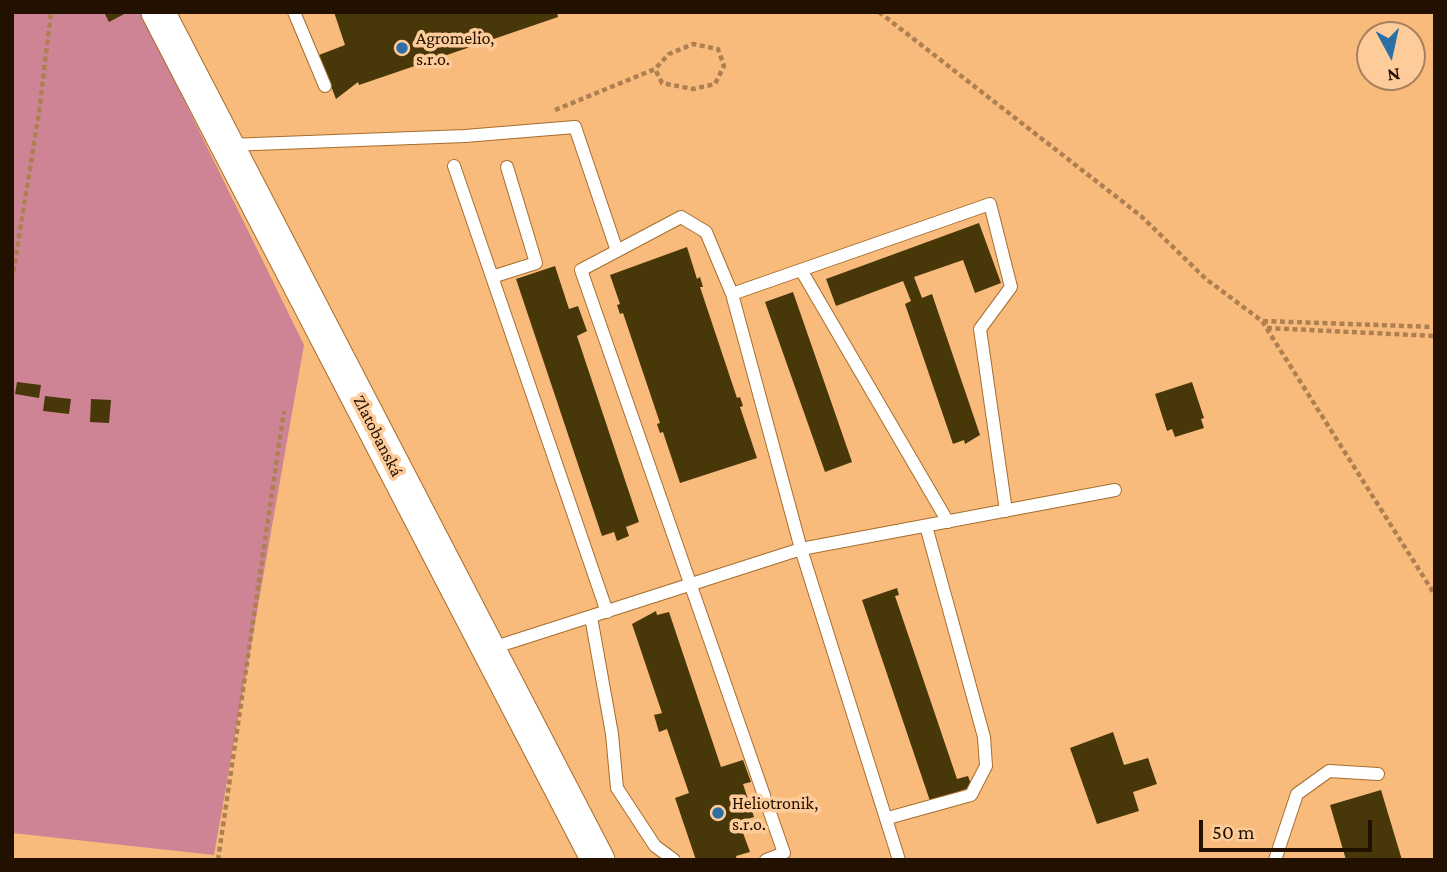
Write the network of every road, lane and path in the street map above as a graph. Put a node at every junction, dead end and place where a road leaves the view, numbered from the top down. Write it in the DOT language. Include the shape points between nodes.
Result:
graph roads {
  1 [pos="51,12"];
  2 [pos="158,12"];
  3 [pos="295,12"];
  4 [pos="879,12"];
  5 [pos="655,69"];
  6 [pos="325,86"];
  7 [pos="547,114"];
  8 [pos="228,145"];
  9 [pos="454,166"];
  10 [pos="507,167"];
  11 [pos="617,251"];
  12 [pos="801,270"];
  13 [pos="492,277"];
  14 [pos="12,280"];
  15 [pos="732,294"];
  16 [pos="1262,321"];
  17 [pos="1435,327"];
  18 [pos="1269,329"];
  19 [pos="1435,336"];
  20 [pos="284,411"];
  21 [pos="1115,490"];
  22 [pos="1006,511"];
  23 [pos="948,522"];
  24 [pos="926,526"];
  25 [pos="801,549"];
  26 [pos="692,584"];
  27 [pos="1435,595"];
  28 [pos="607,612"];
  29 [pos="591,617"];
  30 [pos="489,649"];
  31 [pos="1378,774"];
  32 [pos="888,818"];
  33 [pos="218,860"];
  34 [pos="598,860"];
  35 [pos="674,860"];
  36 [pos="766,860"];
  37 [pos="899,860"];
  38 [pos="1275,860"];
  1 -- 14 [label="path"];
  2 -- 8 [label="street, Zlatobanská"];
  3 -- 6 [label="lane"];
  4 -- 16 [label="path" via="1141,216 1206,279"];
  5 -- 5 [label="path" via="669,54 693,44 718,50 724,66 715,84 693,89 662,83"];
  5 -- 7 [label="path"];
  8 -- 11 [label="lane" via="575,127"];
  8 -- 30 [label="street, Zlatobanská"];
  9 -- 13 [label="lane"];
  10 -- 13 [label="lane" via="536,263"];
  11 -- 15 [label="lane" via="681,217 706,232"];
  11 -- 26 [label="lane" via="581,270"];
  12 -- 15 [label="lane"];
  12 -- 22 [label="lane" via="989,205 1011,287 980,329"];
  12 -- 23 [label="lane"];
  13 -- 28 [label="lane"];
  15 -- 25 [label="lane"];
  16 -- 17 [label="path"];
  16 -- 18 [label="path"];
  18 -- 19 [label="path"];
  18 -- 27 [label="path"];
  20 -- 33 [label="path"];
  21 -- 22 [label="lane"];
  22 -- 23 [label="lane"];
  23 -- 24 [label="lane"];
  24 -- 25 [label="lane"];
  24 -- 32 [label="lane" via="984,737 986,766 971,795"];
  25 -- 26 [label="lane"];
  25 -- 32 [label="lane"];
  26 -- 28 [label="lane"];
  26 -- 36 [label="lane" via="784,853"];
  28 -- 29 [label="lane"];
  29 -- 30 [label="lane"];
  29 -- 35 [label="lane" via="617,788 655,846"];
  30 -- 34 [label="street, Zlatobanská"];
  31 -- 38 [label="lane" via="1329,771 1297,794"];
  32 -- 37 [label="lane"];
}
